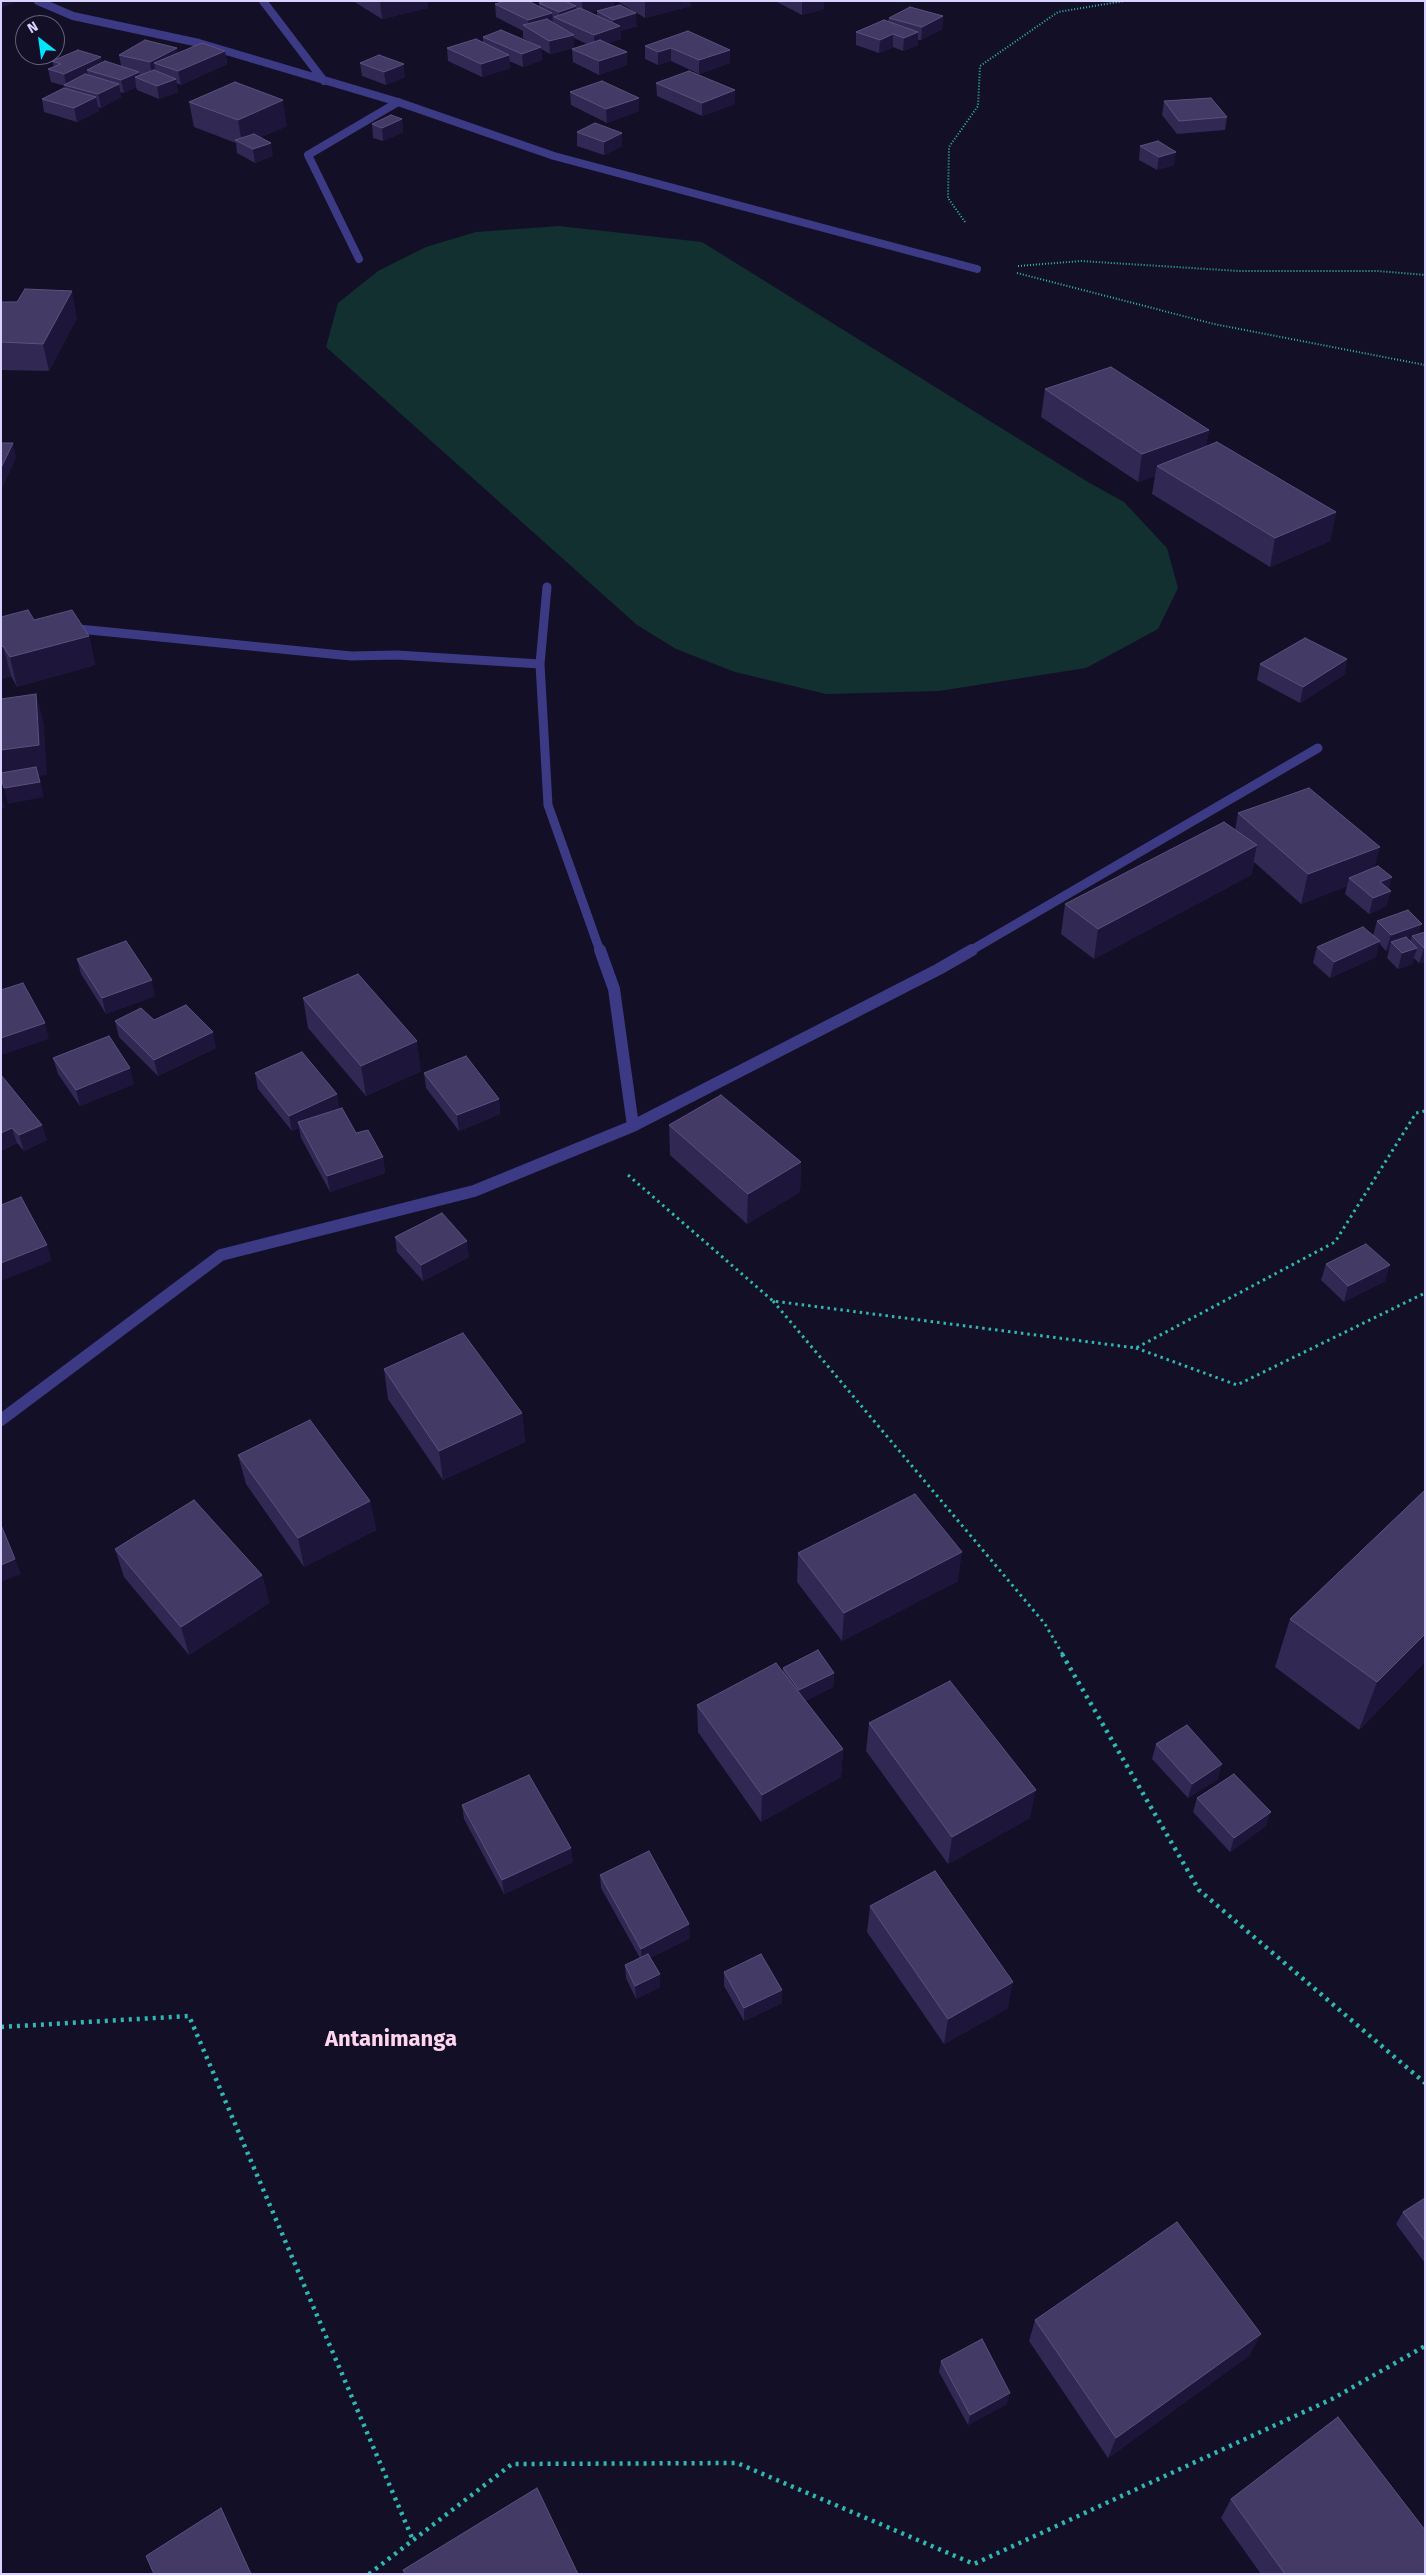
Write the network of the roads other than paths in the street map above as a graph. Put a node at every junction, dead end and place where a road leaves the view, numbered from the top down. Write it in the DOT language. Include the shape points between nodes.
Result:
graph roads {
  1 [pos="38,1"];
  2 [pos="263,1"];
  3 [pos="324,80"];
  4 [pos="398,102"];
  5 [pos="359,259"];
  6 [pos="977,269"];
  7 [pos="547,588"];
  8 [pos="58,627"];
  9 [pos="540,664"];
  10 [pos="1318,748"];
  11 [pos="633,1126"];
  12 [pos="1,1420"];
  1 -- 3 [label="street" via="73,16 199,43"];
  2 -- 3 [label="street"];
  3 -- 4 [label="street"];
  4 -- 5 [label="street" via="308,155"];
  4 -- 6 [label="street" via="554,156"];
  7 -- 9 [label="street"];
  8 -- 9 [label="street" via="350,656 397,655"];
  9 -- 11 [label="street" via="548,805 614,989"];
  10 -- 11 [label="street" via="939,969"];
  11 -- 12 [label="street" via="474,1192 221,1255"];
}
